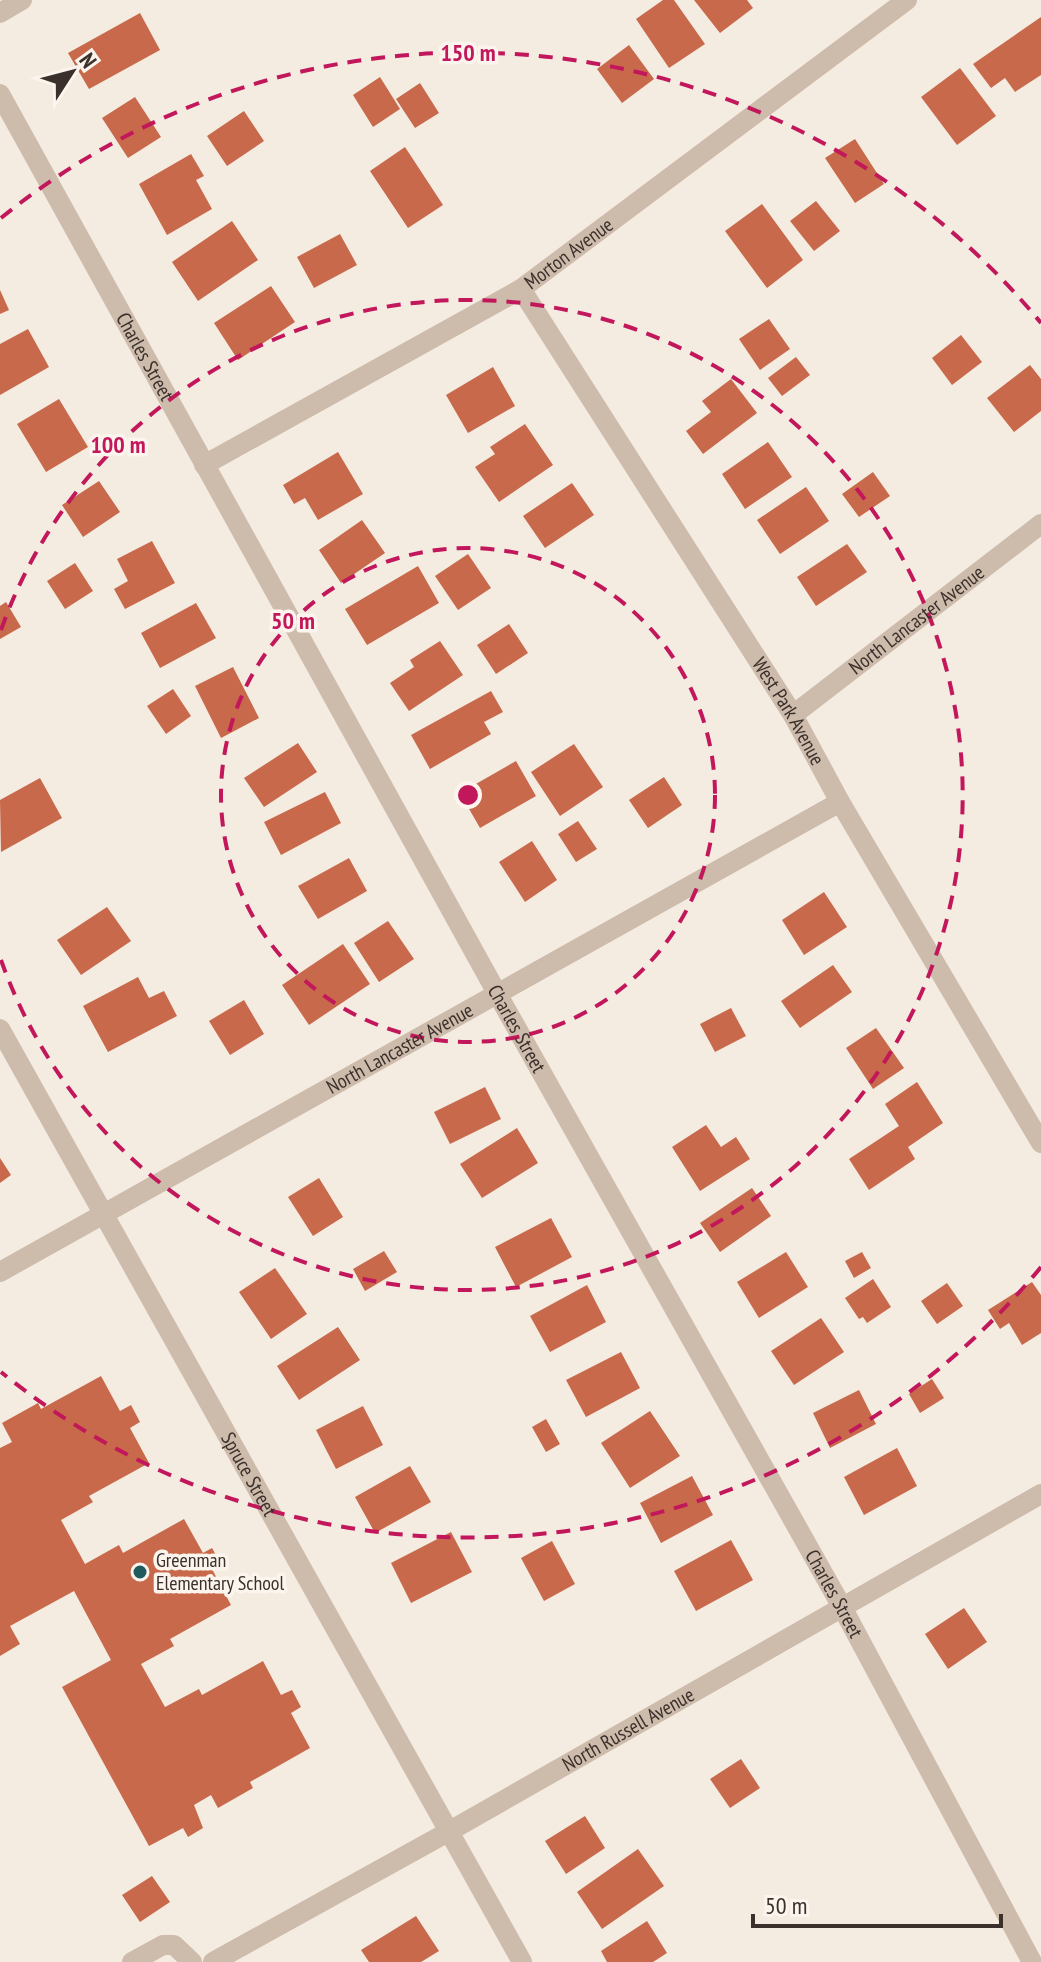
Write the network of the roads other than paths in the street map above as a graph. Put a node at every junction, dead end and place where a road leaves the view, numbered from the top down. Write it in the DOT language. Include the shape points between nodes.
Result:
graph roads {
  1 [pos="22,0"];
  2 [pos="907,0"];
  3 [pos="0,13"];
  4 [pos="0,94"];
  5 [pos="521,289"];
  6 [pos="204,465"];
  7 [pos="1041,524"];
  8 [pos="793,715"];
  9 [pos="840,802"];
  10 [pos="498,995"];
  11 [pos="0,1029"];
  12 [pos="1041,1143"];
  13 [pos="104,1213"];
  14 [pos="0,1272"];
  15 [pos="1041,1494"];
  16 [pos="842,1607"];
  17 [pos="448,1832"];
  18 [pos="132,1962"];
  19 [pos="192,1962"];
  20 [pos="213,1962"];
  21 [pos="522,1962"];
  22 [pos="1032,1962"];
  1 -- 3 [label="street"];
  2 -- 5 [label="street, Morton Avenue"];
  4 -- 6 [label="street, Charles Street"];
  5 -- 6 [label="street, Morton Avenue"];
  5 -- 8 [label="street, West Park Avenue"];
  6 -- 10 [label="street, Charles Street"];
  7 -- 8 [label="street, North Lancaster Avenue"];
  8 -- 9 [label="street, West Park Avenue"];
  9 -- 10 [label="street, North Lancaster Avenue"];
  9 -- 12 [label="street, West Park Avenue"];
  10 -- 13 [label="street, North Lancaster Avenue"];
  10 -- 16 [label="street, Charles Street"];
  11 -- 13 [label="street, Spruce Street"];
  13 -- 14 [label="street, North Lancaster Avenue"];
  13 -- 17 [label="street, Spruce Street"];
  15 -- 16 [label="street, North Russell Avenue"];
  16 -- 17 [label="street, North Russell Avenue"];
  16 -- 22 [label="street, Charles Street"];
  17 -- 20 [label="street, North Russell Avenue"];
  17 -- 21 [label="street, Spruce Street"];
  18 -- 19 [label="street" via="163,1945 174,1945"];
}
